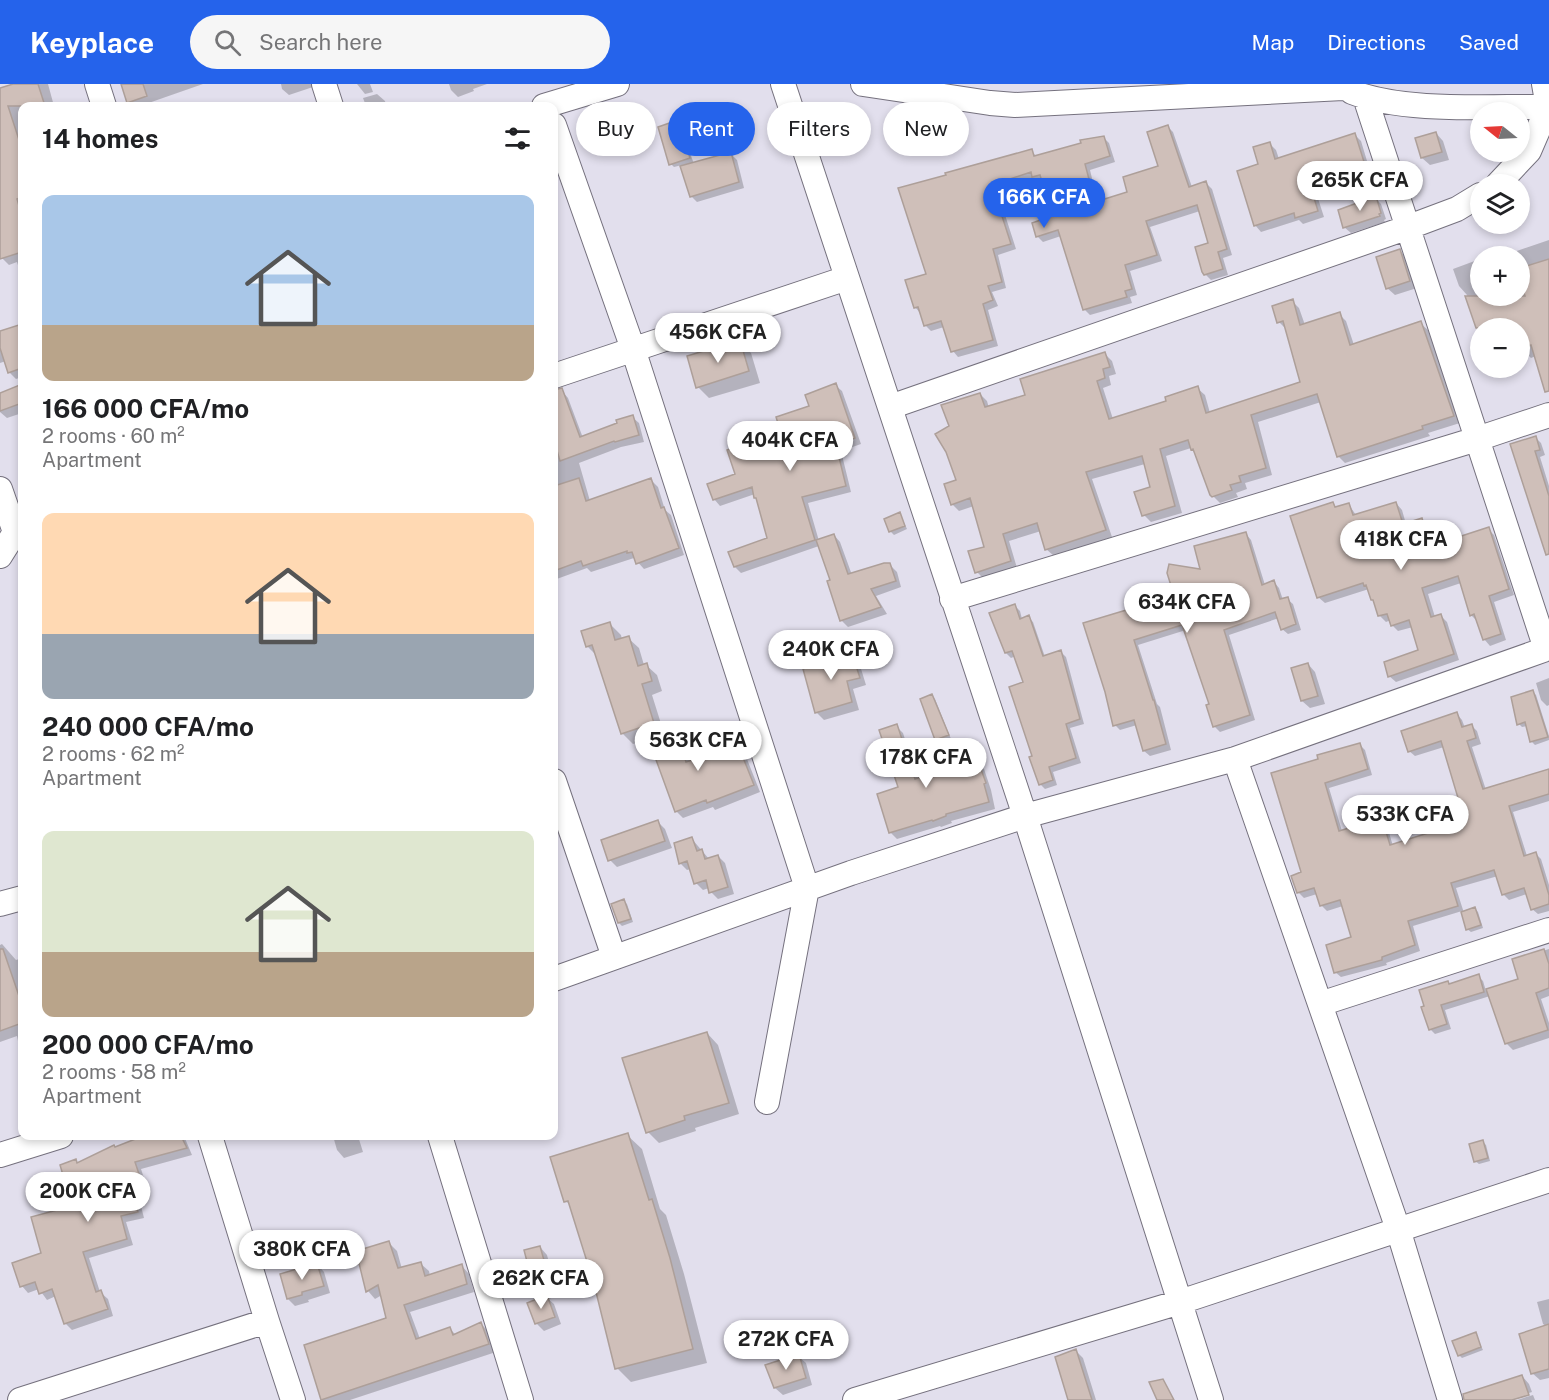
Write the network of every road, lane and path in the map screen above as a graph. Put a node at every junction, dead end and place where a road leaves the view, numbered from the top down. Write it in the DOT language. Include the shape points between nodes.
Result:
graph roads {
  1 [pos="97,84"];
  2 [pos="324,84"];
  3 [pos="617,84"];
  4 [pos="783,84"];
  5 [pos="863,84"];
  6 [pos="1544,84"];
  7 [pos="1348,90"];
  8 [pos="103,102"];
  9 [pos="330,102"];
  10 [pos="556,102"];
  11 [pos="1549,107"];
  12 [pos="558,139"];
  13 [pos="1507,174"];
  14 [pos="1470,201"];
  15 [pos="1409,227"];
  16 [pos="847,278"];
  17 [pos="633,350"];
  18 [pos="558,375"];
  19 [pos="890,407"];
  20 [pos="1549,415"];
  21 [pos="1477,439"];
  22 [pos="0,489"];
  23 [pos="17,529"];
  24 [pos="0,556"];
  25 [pos="952,599"];
  26 [pos="1547,649"];
  27 [pos="1235,759"];
  28 [pos="558,793"];
  29 [pos="1025,816"];
  30 [pos="807,888"];
  31 [pos="18,899"];
  32 [pos="0,904"];
  33 [pos="1549,930"];
  34 [pos="614,957"];
  35 [pos="558,978"];
  36 [pos="1320,1004"];
  37 [pos="767,1102"];
  38 [pos="48,1140"];
  39 [pos="211,1140"];
  40 [pos="441,1140"];
  41 [pos="0,1155"];
  42 [pos="1549,1180"];
  43 [pos="1398,1229"];
  44 [pos="1180,1302"];
  45 [pos="267,1321"];
  46 [pos="20,1400"];
  47 [pos="293,1400"];
  48 [pos="521,1400"];
  49 [pos="855,1400"];
  50 [pos="1211,1400"];
  51 [pos="1450,1400"];
  1 -- 8 [label="street"];
  2 -- 9 [label="street"];
  3 -- 10 [label="street"];
  4 -- 16 [label="street"];
  5 -- 7 [label="street" via="1015,105"];
  6 -- 11 [label="street"];
  7 -- 11 [label="street" via="1417,105"];
  7 -- 15 [label="street"];
  11 -- 13 [label="street" via="1528,151"];
  12 -- 17 [label="street"];
  14 -- 15 [label="street"];
  15 -- 19 [label="street"];
  15 -- 21 [label="street"];
  16 -- 17 [label="street"];
  16 -- 19 [label="street"];
  17 -- 18 [label="street"];
  17 -- 30 [label="street"];
  19 -- 25 [label="street"];
  20 -- 21 [label="street"];
  21 -- 25 [label="street"];
  21 -- 26 [label="street"];
  22 -- 23 [label="street"];
  23 -- 24 [label="street"];
  25 -- 29 [label="street"];
  26 -- 27 [label="street"];
  27 -- 29 [label="street"];
  27 -- 36 [label="street"];
  28 -- 34 [label="street"];
  29 -- 30 [label="street"];
  29 -- 44 [label="street"];
  30 -- 34 [label="street"];
  30 -- 37 [label="street"];
  31 -- 32 [label="street"];
  33 -- 36 [label="street"];
  34 -- 35 [label="street"];
  36 -- 43 [label="street"];
  38 -- 41 [label="street"];
  39 -- 45 [label="street"];
  40 -- 48 [label="street"];
  42 -- 43 [label="street"];
  43 -- 44 [label="street"];
  43 -- 51 [label="street"];
  44 -- 49 [label="street"];
  44 -- 50 [label="street"];
  45 -- 46 [label="street"];
  45 -- 47 [label="street"];
}
